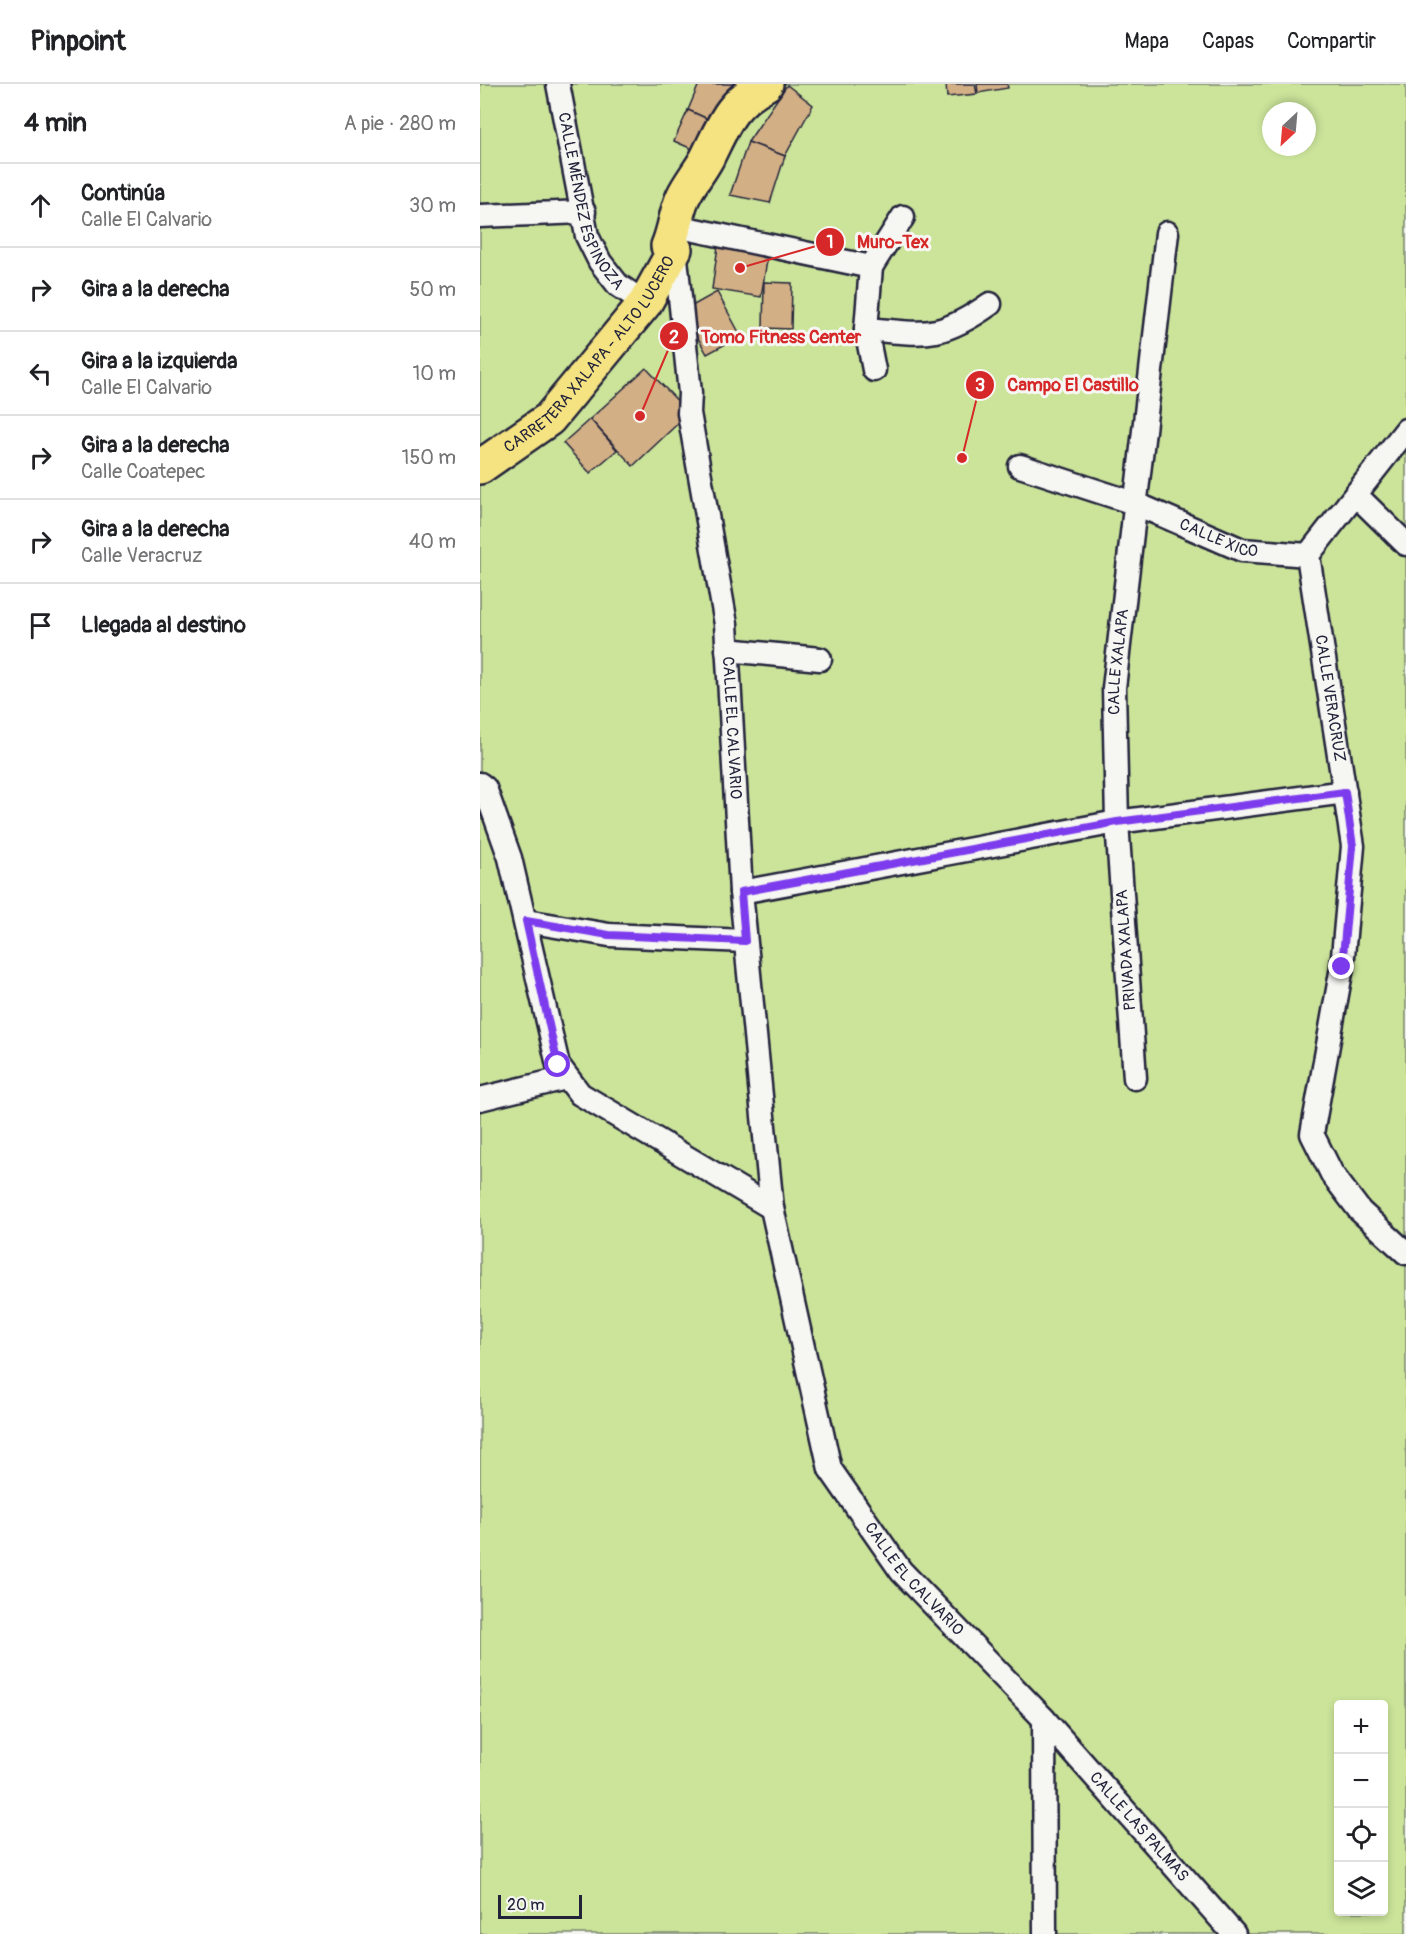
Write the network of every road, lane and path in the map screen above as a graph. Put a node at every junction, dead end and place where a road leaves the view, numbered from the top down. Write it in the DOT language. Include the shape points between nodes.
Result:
graph roads {
  1 [pos="558,84"];
  2 [pos="766,84"];
  3 [pos="584,212"];
  4 [pos="480,216"];
  5 [pos="903,217"];
  6 [pos="1167,233"];
  7 [pos="676,238"];
  8 [pos="871,267"];
  9 [pos="645,303"];
  10 [pos="990,304"];
  11 [pos="866,330"];
  12 [pos="874,370"];
  13 [pos="1406,430"];
  14 [pos="1020,466"];
  15 [pos="480,467"];
  16 [pos="1356,495"];
  17 [pos="1134,503"];
  18 [pos="1406,544"];
  19 [pos="1308,555"];
  20 [pos="727,650"];
  21 [pos="820,659"];
  22 [pos="482,787"];
  23 [pos="1345,792"];
  24 [pos="1117,822"];
  25 [pos="741,892"];
  26 [pos="526,921"];
  27 [pos="745,941"];
  28 [pos="566,1078"];
  29 [pos="1135,1078"];
  30 [pos="480,1099"];
  31 [pos="772,1208"];
  32 [pos="1406,1253"];
  33 [pos="1044,1719"];
  34 [pos="1045,1934"];
  35 [pos="1234,1934"];
  1 -- 3 [label="street, CALLE MÉNDEZ ESPINOZA"];
  2 -- 7 [label="main road, CARRETERA XALAPA - ALTO LUCERO" via="737,104 721,125 683,198"];
  3 -- 4 [label="street"];
  3 -- 9 [label="street, CALLE MÉNDEZ ESPINOZA" via="587,236 600,262 618,285"];
  5 -- 8 [label="street"];
  6 -- 17 [label="street"];
  7 -- 8 [label="street"];
  7 -- 9 [label="main road, CARRETERA XALAPA - ALTO LUCERO"];
  7 -- 20 [label="street, CALLE EL CALVARIO" via="689,413 726,624"];
  8 -- 11 [label="street"];
  9 -- 15 [label="main road, CARRETERA XALAPA - ALTO LUCERO" via="549,418"];
  10 -- 11 [label="street" via="963,323 930,334"];
  11 -- 12 [label="street"];
  13 -- 16 [label="street"];
  14 -- 17 [label="street"];
  16 -- 18 [label="street"];
  16 -- 19 [label="street"];
  17 -- 19 [label="street, CALLE XICO" via="1242,550"];
  17 -- 24 [label="street, CALLE XALAPA" via="1113,688"];
  19 -- 23 [label="street, CALLE VERACRUZ"];
  20 -- 21 [label="street"];
  20 -- 25 [label="street, CALLE EL CALVARIO"];
  22 -- 26 [label="street" via="510,858"];
  23 -- 24 [label="street"];
  23 -- 32 [label="street, CALLE VERACRUZ" via="1353,846 1342,967 1312,1134 1332,1174 1360,1211"];
  24 -- 25 [label="street"];
  24 -- 29 [label="street, PRIVADA XALAPA"];
  25 -- 27 [label="street, CALLE EL CALVARIO"];
  26 -- 27 [label="street" via="609,935"];
  26 -- 28 [label="street" via="558,1065"];
  27 -- 31 [label="street, CALLE EL CALVARIO"];
  28 -- 30 [label="street"];
  28 -- 31 [label="street" via="580,1094"];
  31 -- 33 [label="street, CALLE EL CALVARIO" via="830,1469 901,1571"];
  33 -- 34 [label="street"];
  33 -- 35 [label="street, CALLE LAS PALMAS"];
}
